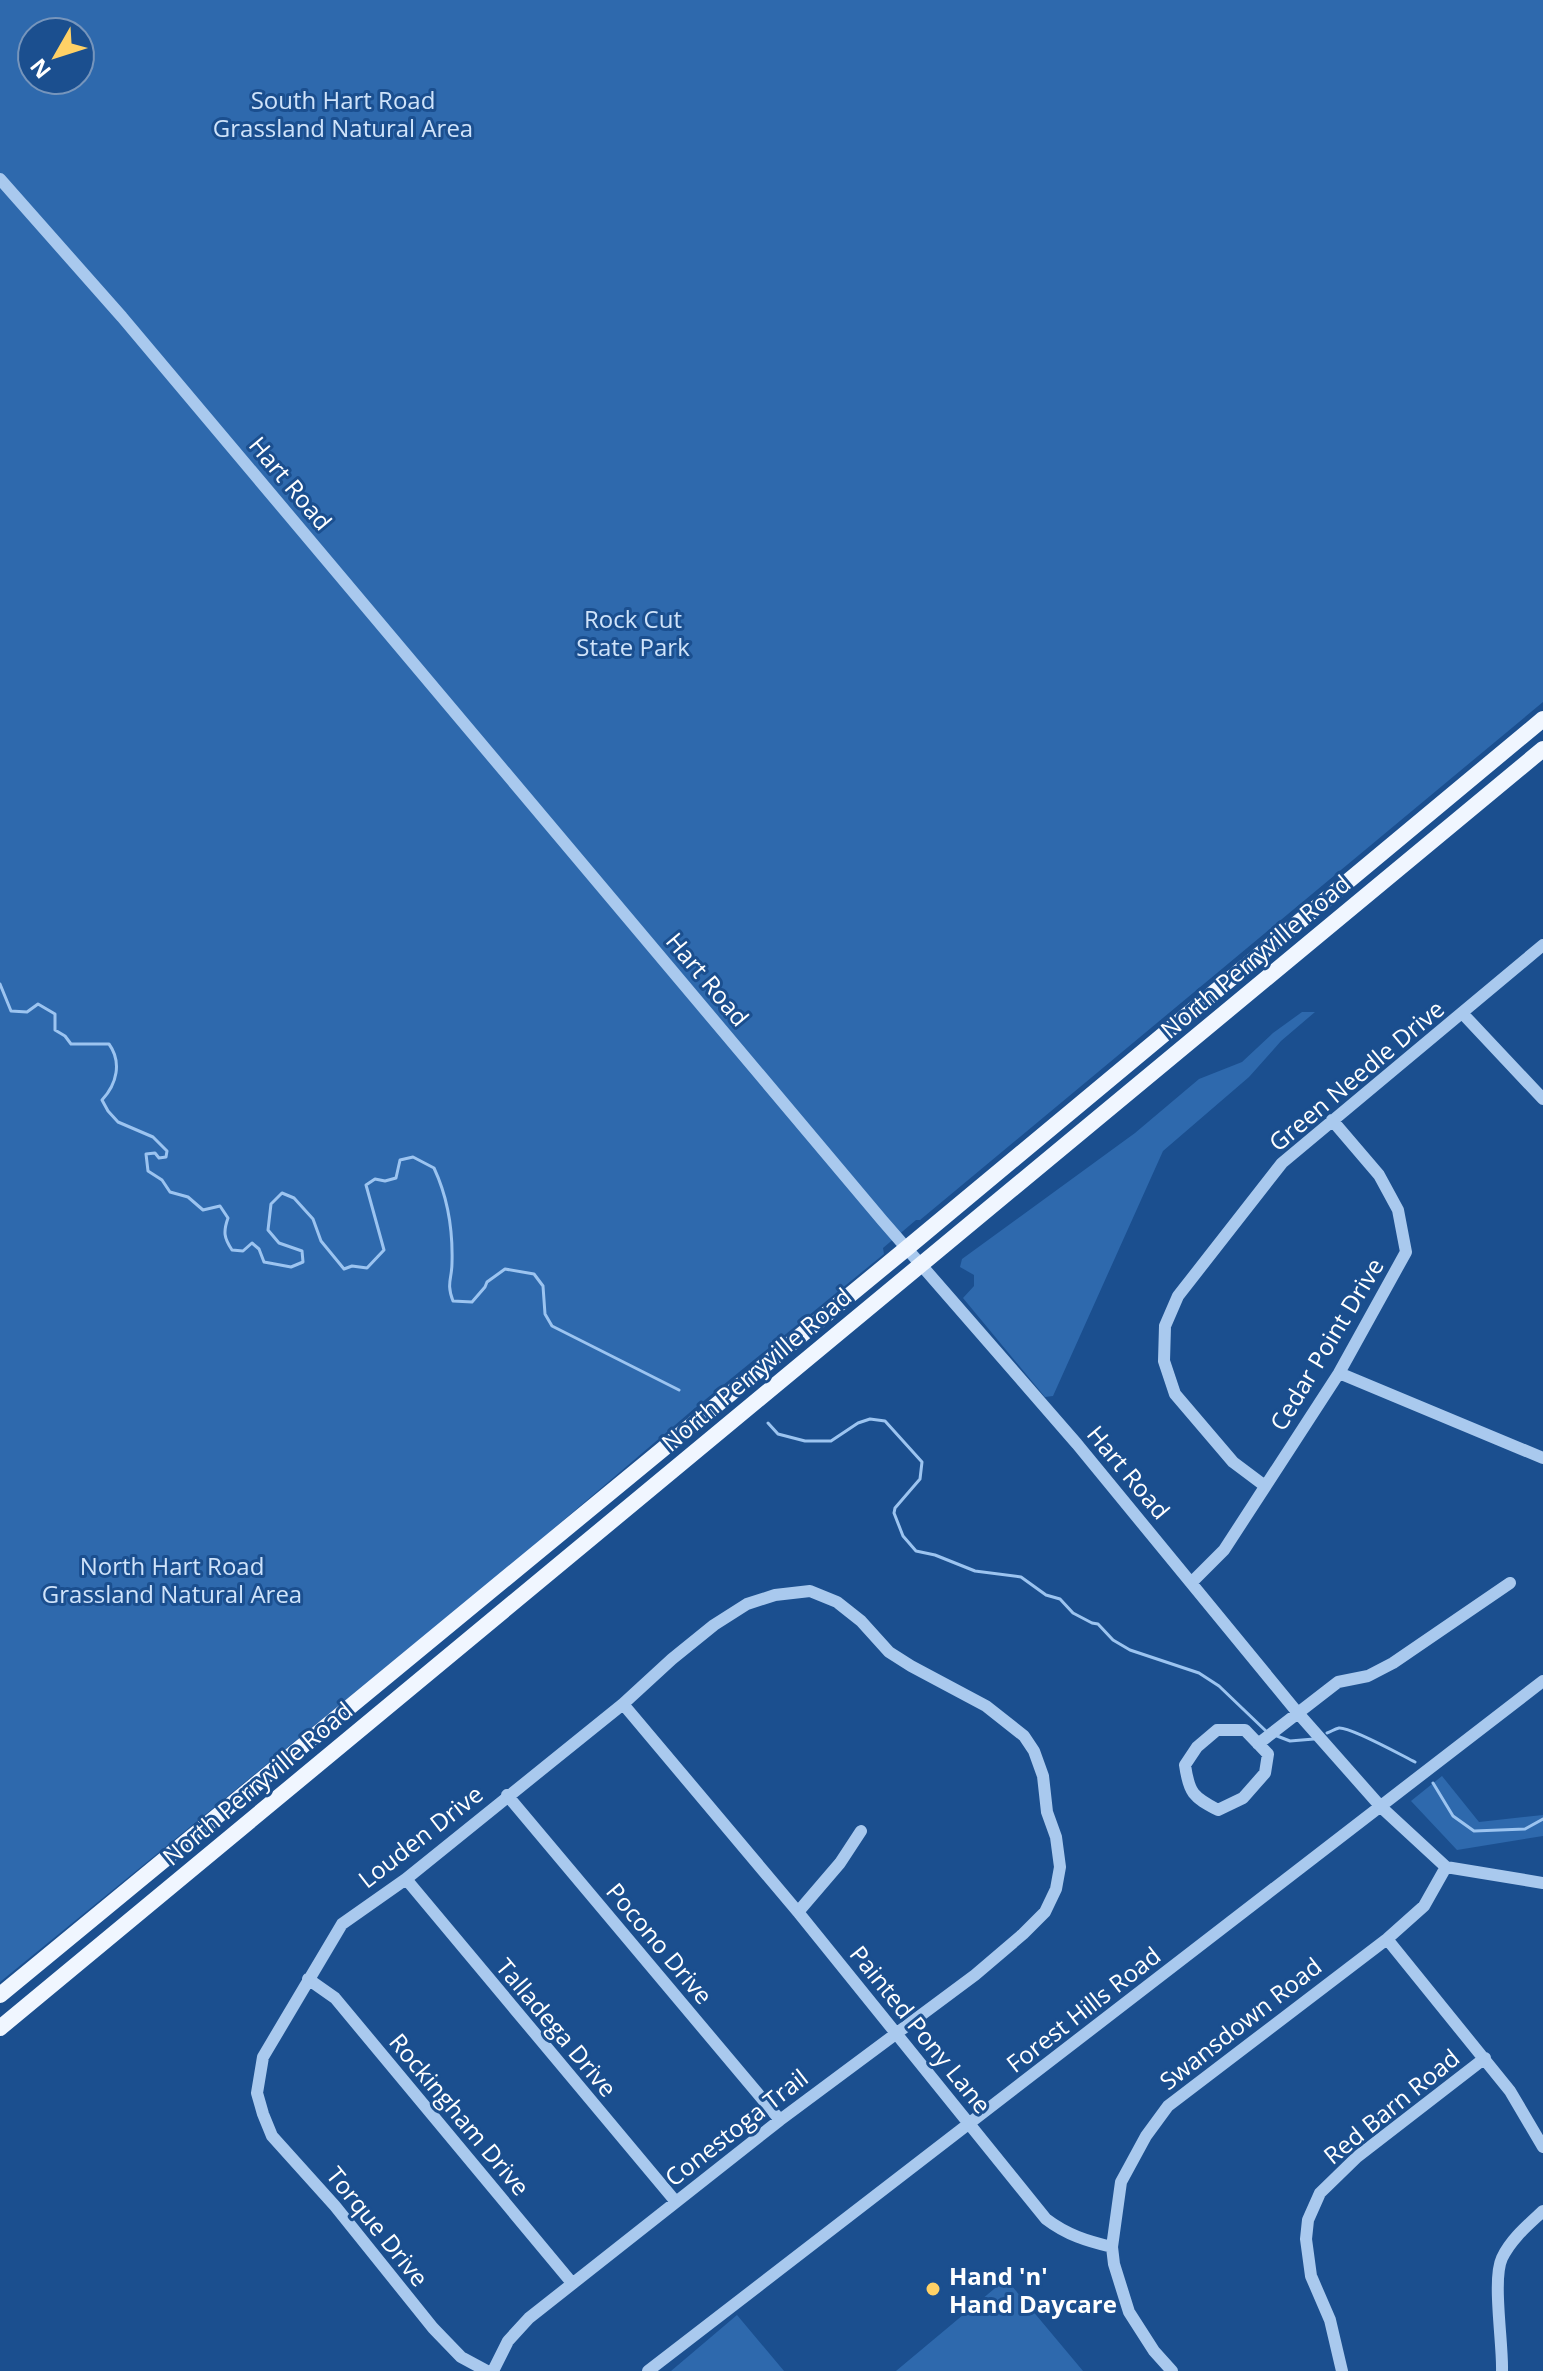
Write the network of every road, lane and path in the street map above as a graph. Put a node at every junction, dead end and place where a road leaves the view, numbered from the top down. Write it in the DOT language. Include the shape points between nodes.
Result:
graph roads {
  1 [pos="0,179"];
  2 [pos="1543,719"];
  3 [pos="1543,749"];
  4 [pos="1543,945"];
  5 [pos="1463,1014"];
  6 [pos="1543,1099"];
  7 [pos="1332,1120"];
  8 [pos="907,1248"];
  9 [pos="921,1264"];
  10 [pos="1339,1373"];
  11 [pos="1543,1458"];
  12 [pos="1265,1486"];
  13 [pos="1192,1582"];
  14 [pos="1510,1583"];
  15 [pos="1543,1681"];
  16 [pos="623,1704"];
  17 [pos="1297,1712"];
  18 [pos="1258,1744"];
  19 [pos="507,1795"];
  20 [pos="1381,1807"];
  21 [pos="861,1831"];
  22 [pos="1446,1867"];
  23 [pos="406,1879"];
  24 [pos="1543,1883"];
  25 [pos="798,1912"];
  26 [pos="1023,1934"];
  27 [pos="1387,1939"];
  28 [pos="40,1962"];
  29 [pos="308,1979"];
  30 [pos="0,1995"];
  31 [pos="0,2008"];
  32 [pos="0,2028"];
  33 [pos="897,2034"];
  34 [pos="1485,2058"];
  35 [pos="257,2093"];
  36 [pos="780,2120"];
  37 [pos="970,2124"];
  38 [pos="1543,2147"];
  39 [pos="676,2202"];
  40 [pos="1543,2211"];
  41 [pos="1112,2247"];
  42 [pos="572,2283"];
  43 [pos="487,2371"];
  44 [pos="493,2371"];
  45 [pos="648,2371"];
  46 [pos="1172,2371"];
  47 [pos="1342,2371"];
  48 [pos="1502,2371"];
  1 -- 8 [label="street, Hart Road" via="143,341"];
  2 -- 8 [label="main road, North Perryville Road"];
  3 -- 9 [label="main road, North Perryville Road"];
  4 -- 5 [label="street, Green Needle Drive"];
  5 -- 6 [label="street"];
  5 -- 7 [label="street, Green Needle Drive"];
  7 -- 10 [label="street, Cedar Point Drive" via="1379,1175 1398,1210 1406,1252"];
  7 -- 12 [label="street, Green Needle Drive" via="1282,1163 1178,1296 1165,1326 1164,1361 1175,1394 1233,1462"];
  8 -- 9 [label="street, Hart Road"];
  8 -- 28 [label="main road, North Perryville Road"];
  9 -- 13 [label="street, Hart Road"];
  9 -- 32 [label="main road, North Perryville Road"];
  10 -- 11 [label="street"];
  10 -- 12 [label="street, Cedar Point Drive"];
  12 -- 13 [label="street, Cedar Point Drive" via="1224,1550"];
  13 -- 17 [label="street, Hart Road"];
  14 -- 17 [label="street" via="1393,1663 1368,1676 1338,1682"];
  15 -- 20 [label="street, Forest Hills Road"];
  16 -- 19 [label="street, Louden Drive"];
  16 -- 25 [label="street, Painted Pony Lane"];
  16 -- 26 [label="street, Louden Drive" via="714,1625 747,1604 810,1591 837,1602 900,1659 986,1706 1024,1736 1034,1751 1060,1867 1045,1912"];
  17 -- 18 [label="street"];
  17 -- 20 [label="street, Hart Road"];
  18 -- 18 [label="street" via="1268,1754 1265,1773 1243,1798 1218,1810 1196,1799 1185,1765 1197,1747 1217,1730 1245,1730"];
  19 -- 23 [label="street, Louden Drive"];
  19 -- 36 [label="street, Pocono Drive"];
  20 -- 22 [label="street, Hart Road"];
  20 -- 37 [label="street, Forest Hills Road"];
  21 -- 25 [label="street"];
  22 -- 24 [label="street"];
  22 -- 27 [label="street, Swansdown Road" via="1424,1906"];
  23 -- 29 [label="street, Louden Drive" via="342,1924"];
  23 -- 39 [label="street, Talladega Drive"];
  25 -- 33 [label="street, Painted Pony Lane"];
  26 -- 33 [label="street, Conestoga Trail"];
  27 -- 34 [label="street"];
  27 -- 41 [label="street, Swansdown Road" via="1168,2106 1121,2182"];
  28 -- 30 [label="main road, North Perryville Road"];
  28 -- 31 [label="main road" via="27,1984"];
  29 -- 35 [label="street, Louden Drive" via="263,2057"];
  29 -- 42 [label="street, Rockingham Drive" via="335,1998"];
  33 -- 36 [label="street, Conestoga Trail"];
  33 -- 37 [label="street, Painted Pony Lane"];
  34 -- 38 [label="street"];
  34 -- 47 [label="street, Red Barn Road" via="1357,2157 1320,2193 1306,2239 1311,2276 1330,2320"];
  35 -- 43 [label="street, Torque Drive" via="272,2136 433,2328 461,2357"];
  36 -- 39 [label="street, Conestoga Trail"];
  37 -- 41 [label="street, Painted Pony Lane" via="1046,2219 1072,2235"];
  37 -- 45 [label="street, Forest Hills Road"];
  39 -- 42 [label="street, Conestoga Trail"];
  40 -- 48 [label="street" via="1501,2260"];
  41 -- 46 [label="street" via="1129,2312"];
  42 -- 44 [label="street, Conestoga Trail" via="508,2341"];
}
